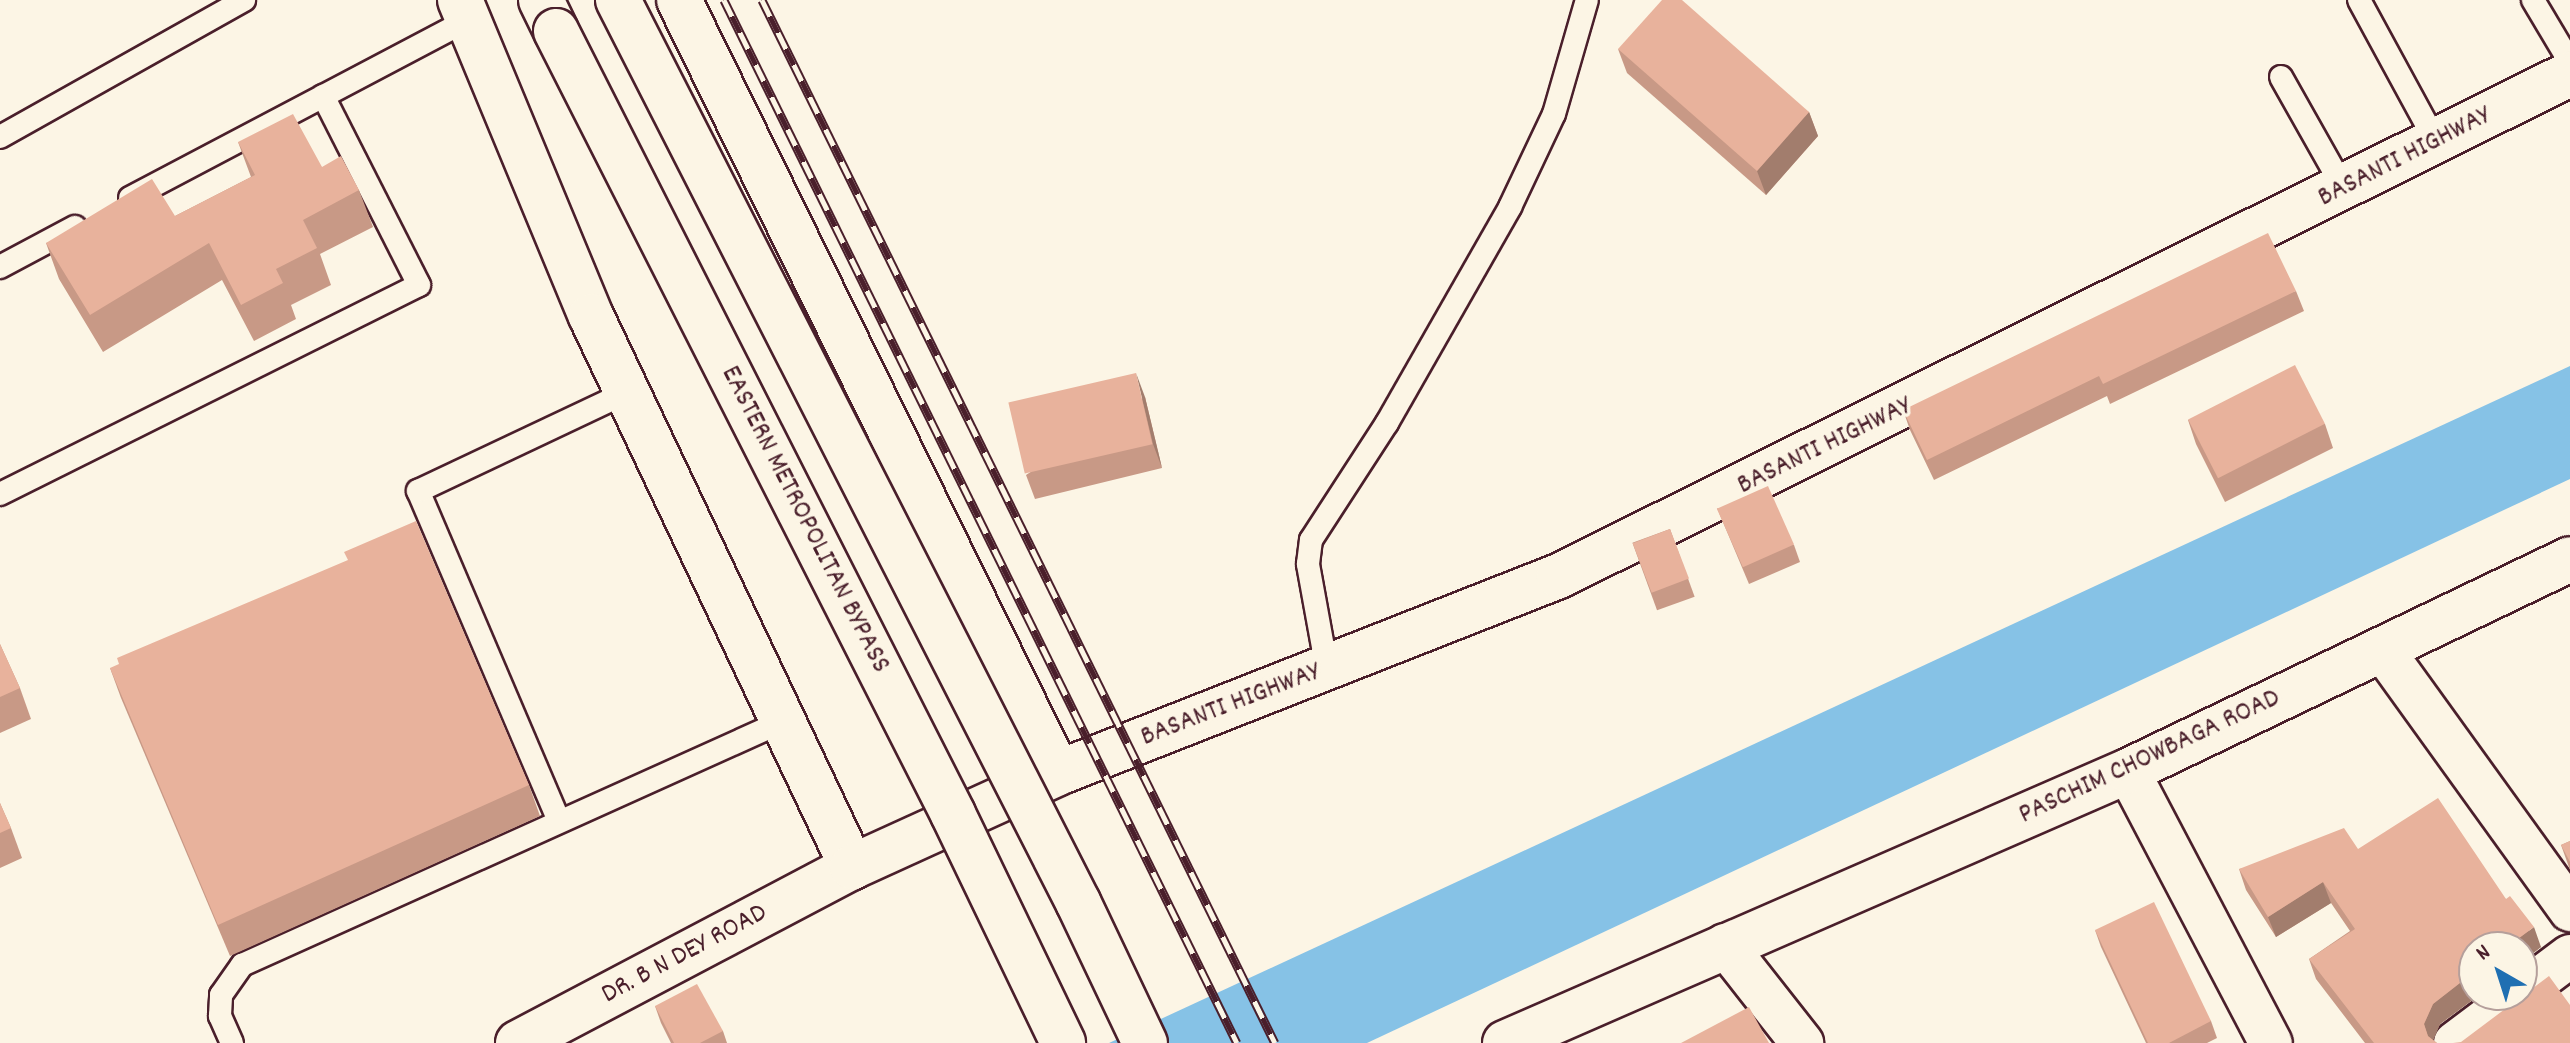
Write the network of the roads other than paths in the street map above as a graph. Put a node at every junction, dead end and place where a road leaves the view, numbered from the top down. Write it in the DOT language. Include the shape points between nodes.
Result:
graph roads {
  1 [pos="244,0"];
  2 [pos="618,0"];
  3 [pos="679,0"];
  4 [pos="1587,0"];
  5 [pos="2359,0"];
  6 [pos="2533,0"];
  7 [pos="464,10"];
  8 [pos="548,15"];
  9 [pos="2570,62"];
  10 [pos="2570,74"];
  11 [pos="2281,77"];
  12 [pos="323,96"];
  13 [pos="0,137"];
  14 [pos="2436,142"];
  15 [pos="2344,189"];
  16 [pos="0,267"];
  17 [pos="627,392"];
  18 [pos="0,494"];
  19 [pos="2570,559"];
  20 [pos="2382,649"];
  21 [pos="1327,669"];
  22 [pos="786,720"];
  23 [pos="2128,771"];
  24 [pos="1058,773"];
  25 [pos="559,821"];
  26 [pos="852,867"];
  27 [pos="2570,910"];
  28 [pos="1725,945"];
  29 [pos="2570,956"];
  30 [pos="2538,980"];
  31 [pos="2497,1011"];
  32 [pos="232,1043"];
  33 [pos="518,1043"];
  34 [pos="1063,1043"];
  35 [pos="1145,1043"];
  36 [pos="1505,1043"];
  37 [pos="1802,1043"];
  38 [pos="2271,1043"];
  39 [pos="2455,1043"];
  1 -- 13 [label="lane"];
  2 -- 35 [label="main road, bridge"];
  3 -- 24 [label="main road"];
  4 -- 21 [label="lane" via="1554,114 1510,207 1403,397 1311,540 1308,564"];
  5 -- 14 [label="lane"];
  6 -- 9 [label="lane"];
  7 -- 12 [label="lane"];
  7 -- 17 [label="main road"];
  8 -- 34 [label="main road, EASTERN METROPOLITAN BYPASS, bridge"];
  10 -- 14 [label="main road, BASANTI HIGHWAY"];
  11 -- 15 [label="lane"];
  12 -- 16 [label="lane"];
  12 -- 18 [label="lane" via="419,285"];
  14 -- 15 [label="main road, BASANTI HIGHWAY"];
  15 -- 21 [label="main road, BASANTI HIGHWAY" via="1559,576"];
  17 -- 22 [label="main road"];
  17 -- 25 [label="lane" via="418,491"];
  19 -- 20 [label="main road, PASCHIM CHOWBAGA ROAD"];
  20 -- 23 [label="main road, PASCHIM CHOWBAGA ROAD"];
  20 -- 27 [label="street"];
  21 -- 24 [label="main road, BASANTI HIGHWAY"];
  22 -- 25 [label="lane"];
  22 -- 26 [label="main road"];
  23 -- 28 [label="main road, PASCHIM CHOWBAGA ROAD"];
  23 -- 38 [label="street"];
  24 -- 26 [label="main road, BASANTI HIGHWAY"];
  25 -- 32 [label="lane" via="242,965 221,995 220,1016"];
  26 -- 33 [label="main road, DR. B N DEY ROAD"];
  28 -- 36 [label="main road, PASCHIM CHOWBAGA ROAD"];
  28 -- 37 [label="street"];
  29 -- 30 [label="street"];
  31 -- 39 [label="street"];
}
